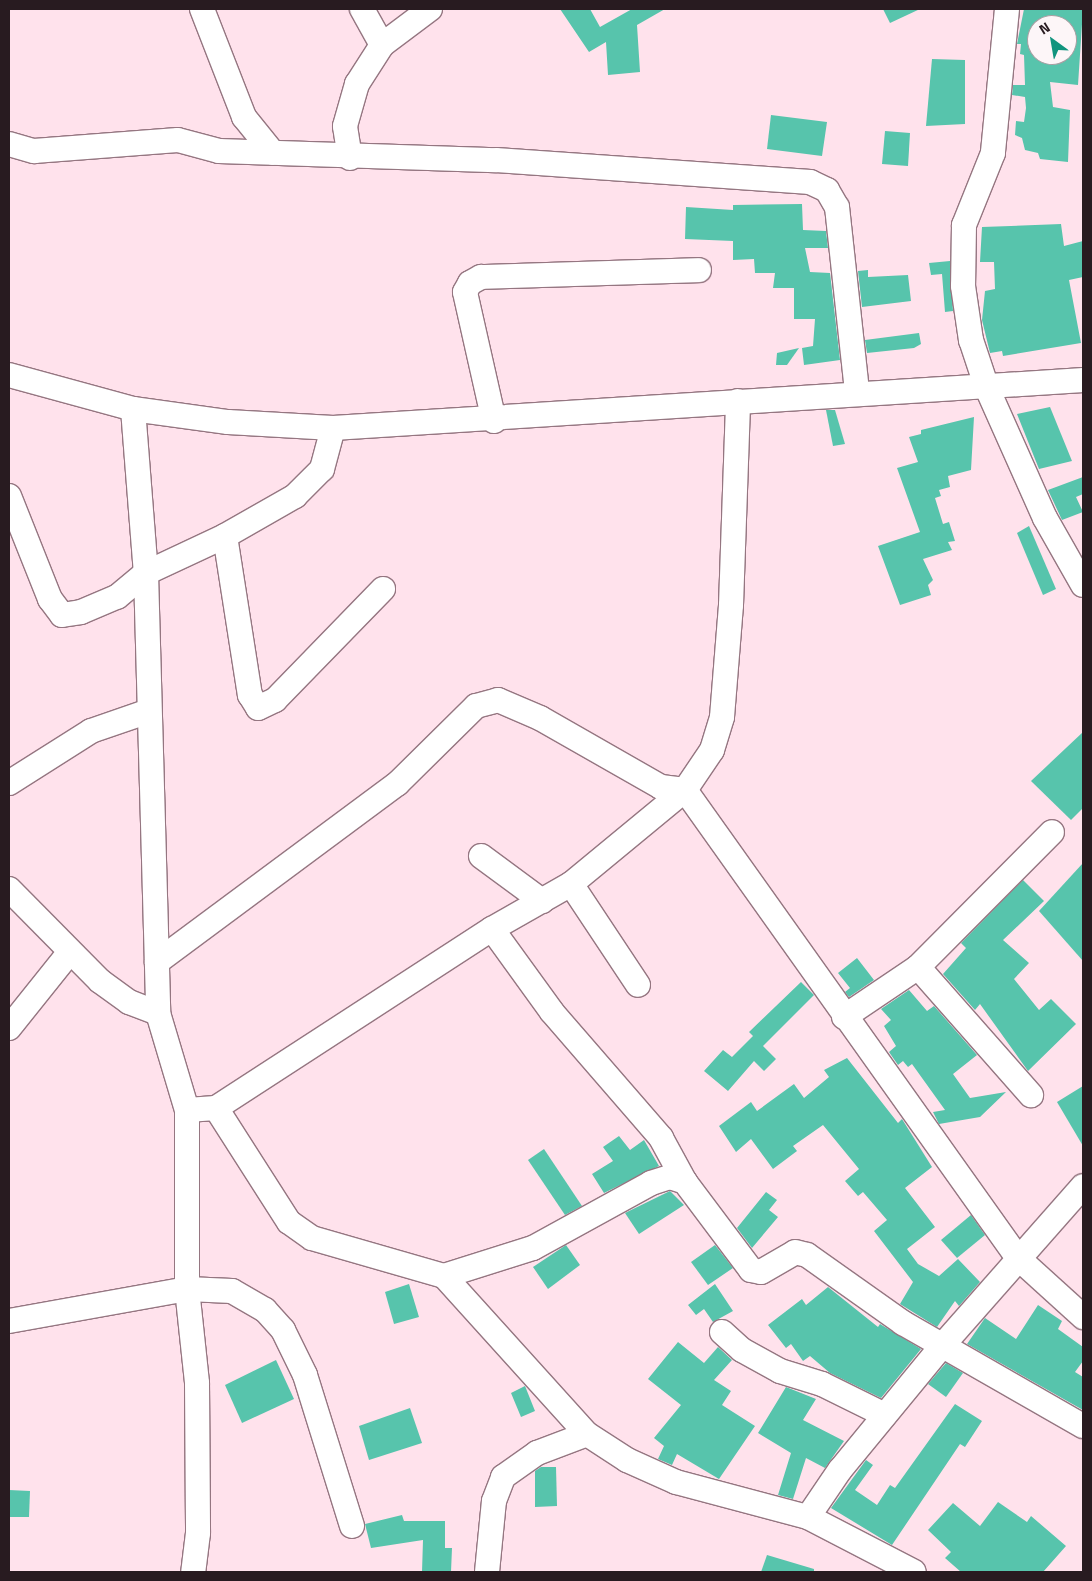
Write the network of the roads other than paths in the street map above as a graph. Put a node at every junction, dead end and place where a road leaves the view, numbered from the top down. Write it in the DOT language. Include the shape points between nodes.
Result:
graph roads {
  1 [pos="202,9"];
  2 [pos="362,9"];
  3 [pos="430,9"];
  4 [pos="1007,9"];
  5 [pos="382,45"];
  6 [pos="9,144"];
  7 [pos="272,153"];
  8 [pos="350,158"];
  9 [pos="699,270"];
  10 [pos="9,374"];
  11 [pos="1083,380"];
  12 [pos="987,388"];
  13 [pos="857,392"];
  14 [pos="738,401"];
  15 [pos="133,408"];
  16 [pos="494,421"];
  17 [pos="333,428"];
  18 [pos="9,496"];
  19 [pos="225,536"];
  20 [pos="146,572"];
  21 [pos="1083,585"];
  22 [pos="383,589"];
  23 [pos="149,711"];
  24 [pos="9,782"];
  25 [pos="685,790"];
  26 [pos="1052,832"];
  27 [pos="481,856"];
  28 [pos="571,884"];
  29 [pos="9,889"];
  30 [pos="542,901"];
  31 [pos="492,929"];
  32 [pos="69,953"];
  33 [pos="157,962"];
  34 [pos="918,967"];
  35 [pos="638,985"];
  36 [pos="158,1013"];
  37 [pos="844,1017"];
  38 [pos="9,1028"];
  39 [pos="1031,1095"];
  40 [pos="216,1108"];
  41 [pos="187,1110"];
  42 [pos="685,1182"];
  43 [pos="1083,1186"];
  44 [pos="1018,1258"];
  45 [pos="444,1276"];
  46 [pos="187,1289"];
  47 [pos="1083,1317"];
  48 [pos="9,1321"];
  49 [pos="722,1332"];
  50 [pos="942,1346"];
  51 [pos="885,1415"];
  52 [pos="1083,1426"];
  53 [pos="587,1434"];
  54 [pos="808,1517"];
  55 [pos="352,1526"];
  56 [pos="193,1572"];
  57 [pos="487,1572"];
  58 [pos="914,1572"];
  1 -- 7 [label="street" via="244,117"];
  2 -- 5 [label="street"];
  3 -- 5 [label="street"];
  4 -- 12 [label="street" via="993,153 964,226 961,256 971,340"];
  5 -- 8 [label="street" via="357,84 346,126"];
  6 -- 7 [label="street" via="34,151 178,140 219,151"];
  7 -- 8 [label="street"];
  8 -- 13 [label="street" via="496,160 818,186 827,190 837,207"];
  9 -- 16 [label="street" via="481,277 470,283 465,292"];
  10 -- 15 [label="street"];
  11 -- 12 [label="street"];
  12 -- 13 [label="street"];
  12 -- 21 [label="street" via="1045,518"];
  13 -- 14 [label="street"];
  14 -- 16 [label="street"];
  14 -- 25 [label="street" via="731,605 722,717 712,750"];
  15 -- 17 [label="street" via="228,422"];
  15 -- 20 [label="street"];
  16 -- 17 [label="street"];
  17 -- 19 [label="street" via="322,469 295,496"];
  18 -- 20 [label="street" via="50,598 62,615 117,597"];
  19 -- 20 [label="street"];
  19 -- 22 [label="street" via="250,695 258,708 275,700"];
  20 -- 23 [label="street"];
  23 -- 24 [label="street" via="91,731"];
  23 -- 33 [label="street"];
  25 -- 28 [label="street"];
  25 -- 33 [label="street" via="661,787 540,718 487,700 397,784"];
  25 -- 37 [label="street"];
  26 -- 34 [label="street"];
  27 -- 30 [label="street"];
  28 -- 30 [label="street"];
  28 -- 35 [label="street"];
  29 -- 32 [label="street"];
  30 -- 31 [label="street"];
  31 -- 40 [label="street"];
  31 -- 42 [label="street" via="552,1012 661,1138"];
  32 -- 36 [label="street" via="129,1002"];
  32 -- 38 [label="street"];
  33 -- 36 [label="street"];
  34 -- 37 [label="street"];
  34 -- 39 [label="street"];
  36 -- 41 [label="street"];
  37 -- 44 [label="street"];
  40 -- 41 [label="street"];
  40 -- 45 [label="street" via="289,1222 312,1238"];
  41 -- 46 [label="street"];
  42 -- 45 [label="street" via="670,1177 651,1183 533,1248"];
  42 -- 50 [label="street" via="751,1270 761,1272 795,1252 807,1255"];
  43 -- 44 [label="street"];
  44 -- 47 [label="street"];
  44 -- 50 [label="street"];
  45 -- 53 [label="street"];
  46 -- 48 [label="street"];
  46 -- 55 [label="street" via="232,1290 265,1310 284,1330 305,1375"];
  46 -- 56 [label="street" via="197,1383 198,1532"];
  49 -- 51 [label="street" via="742,1350 780,1371 822,1384"];
  50 -- 51 [label="street"];
  50 -- 52 [label="street"];
  51 -- 54 [label="street"];
  53 -- 54 [label="street" via="628,1460 676,1482"];
  53 -- 57 [label="street" via="537,1453 503,1478 494,1501"];
  54 -- 58 [label="street"];
}
